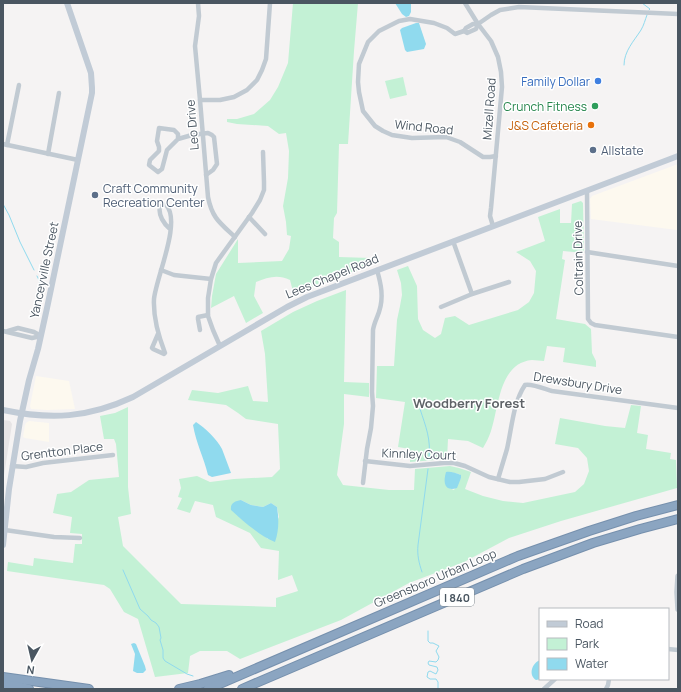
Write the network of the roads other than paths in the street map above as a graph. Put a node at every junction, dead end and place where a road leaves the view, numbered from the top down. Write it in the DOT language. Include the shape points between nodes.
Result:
graph roads {
  1 [pos="67,3"];
  2 [pos="198,3"];
  3 [pos="270,3"];
  4 [pos="465,3"];
  5 [pos="678,14"];
  6 [pos="478,24"];
  7 [pos="19,85"];
  8 [pos="59,93"];
  9 [pos="200,100"];
  10 [pos="203,134"];
  11 [pos="178,139"];
  12 [pos="5,144"];
  13 [pos="159,147"];
  14 [pos="167,150"];
  15 [pos="263,152"];
  16 [pos="48,154"];
  17 [pos="496,156"];
  18 [pos="678,156"];
  19 [pos="78,160"];
  20 [pos="206,175"];
  21 [pos="587,191"];
  22 [pos="249,217"];
  23 [pos="493,226"];
  24 [pos="170,229"];
  25 [pos="265,234"];
  26 [pos="235,237"];
  27 [pos="453,241"];
  28 [pos="587,252"];
  29 [pos="678,266"];
  30 [pos="161,270"];
  31 [pos="377,270"];
  32 [pos="210,279"];
  33 [pos="508,282"];
  34 [pos="472,294"];
  35 [pos="441,307"];
  36 [pos="208,315"];
  37 [pos="24,330"];
  38 [pos="200,330"];
  39 [pos="5,331"];
  40 [pos="158,334"];
  41 [pos="23,335"];
  42 [pos="41,336"];
  43 [pos="678,337"];
  44 [pos="220,346"];
  45 [pos="678,408"];
  46 [pos="3,410"];
  47 [pos="22,414"];
  48 [pos="113,456"];
  49 [pos="365,461"];
  50 [pos="12,466"];
  51 [pos="563,472"];
  52 [pos="498,479"];
  53 [pos="363,482"];
  54 [pos="678,505"];
  55 [pos="678,519"];
  56 [pos="5,530"];
  57 [pos="80,538"];
  58 [pos="3,545"];
  59 [pos="678,576"];
  60 [pos="678,610"];
  61 [pos="290,654"];
  62 [pos="3,677"];
  63 [pos="554,680"];
  64 [pos="3,684"];
  65 [pos="29,689"];
  66 [pos="89,689"];
  67 [pos="179,689"];
  68 [pos="208,689"];
  69 [pos="242,689"];
  70 [pos="544,689"];
  1 -- 19 [label="main road, Yanceyville Street" via="91,73 89,110"];
  2 -- 9 [label="street, Leo Drive" via="195,46"];
  3 -- 9 [label="street" via="266,59 257,80 247,90 234,97"];
  4 -- 6 [label="street, Mizell Road"];
  5 -- 6 [label="street, Wind Road" via="519,7 500,10"];
  6 -- 17 [label="street, Mizell Road" via="491,41 501,72"];
  6 -- 17 [label="street, Wind Road" via="455,34 434,23 410,19 399,21 379,31 368,42 359,64 358,82 363,111 382,131 412,138 446,137 460,142 483,157"];
  7 -- 12 [label="street"];
  8 -- 16 [label="street"];
  9 -- 10 [label="street, Leo Drive"];
  10 -- 11 [label="street"];
  10 -- 20 [label="street, Leo Drive"];
  10 -- 20 [label="street" via="208,133 214,137 217,164 214,170"];
  11 -- 13 [label="street" via="178,134 174,130 159,128"];
  11 -- 14 [label="street"];
  12 -- 16 [label="street"];
  13 -- 14 [label="street"];
  13 -- 14 [label="street" via="149,165 158,172 162,169"];
  15 -- 22 [label="street" via="264,190"];
  16 -- 19 [label="street"];
  17 -- 23 [label="street, Mizell Road" via="490,216"];
  18 -- 21 [label="main road, Lees Chapel Road"];
  19 -- 42 [label="main road, Yanceyville Street"];
  20 -- 26 [label="street, Leo Drive" via="211,209 217,220"];
  21 -- 23 [label="main road, Lees Chapel Road"];
  21 -- 28 [label="street, Coltrain Drive"];
  22 -- 25 [label="street"];
  22 -- 26 [label="street"];
  23 -- 27 [label="main road, Lees Chapel Road"];
  24 -- 24 [label="street" via="171,215 168,206 164,205 160,207 159,212 164,224"];
  24 -- 30 [label="street" via="168,248"];
  26 -- 32 [label="street" via="216,263"];
  27 -- 31 [label="main road, Lees Chapel Road"];
  27 -- 34 [label="street"];
  28 -- 29 [label="street"];
  28 -- 43 [label="street, Coltrain Drive" via="588,320 591,323"];
  30 -- 32 [label="street" via="174,275"];
  30 -- 40 [label="street" via="154,300"];
  31 -- 44 [label="main road, Lees Chapel Road" via="296,302"];
  31 -- 49 [label="street" via="382,298 373,330 372,417"];
  32 -- 36 [label="street"];
  33 -- 34 [label="street"];
  34 -- 35 [label="street"];
  36 -- 38 [label="street" via="198,317"];
  36 -- 44 [label="street"];
  37 -- 39 [label="street" via="18,328"];
  37 -- 41 [label="street"];
  37 -- 42 [label="street"];
  39 -- 41 [label="street"];
  40 -- 40 [label="street" via="165,353 164,354 152,348"];
  41 -- 42 [label="street" via="32,338"];
  42 -- 47 [label="main road, Yanceyville Street"];
  44 -- 47 [label="main road, Lees Chapel Road" via="133,397 108,407 68,416"];
  45 -- 52 [label="street, Drewsbury Drive" via="525,385 517,402"];
  46 -- 47 [label="main road, Lees Chapel Road"];
  47 -- 50 [label="main road, Yanceyville Street"];
  48 -- 50 [label="street, Grentton Place" via="26,467"];
  49 -- 52 [label="street, Kinnley Court" via="410,466 454,463"];
  49 -- 53 [label="street"];
  50 -- 56 [label="main road, Yanceyville Street"];
  51 -- 52 [label="street, Kinnley Court" via="527,482"];
  54 -- 61 [label="highway, Greensboro Urban Loop / I 840" via="606,525 542,547"];
  55 -- 69 [label="highway, I 840" via="593,543 523,569"];
  56 -- 57 [label="street"];
  56 -- 58 [label="main road, Yanceyville Street"];
  59 -- 60 [label="street"];
  61 -- 67 [label="highway"];
  61 -- 68 [label="highway, Greensboro Urban Loop / I 840"];
  62 -- 66 [label="highway"];
  63 -- 70 [label="street"];
  64 -- 65 [label="highway"];
}
